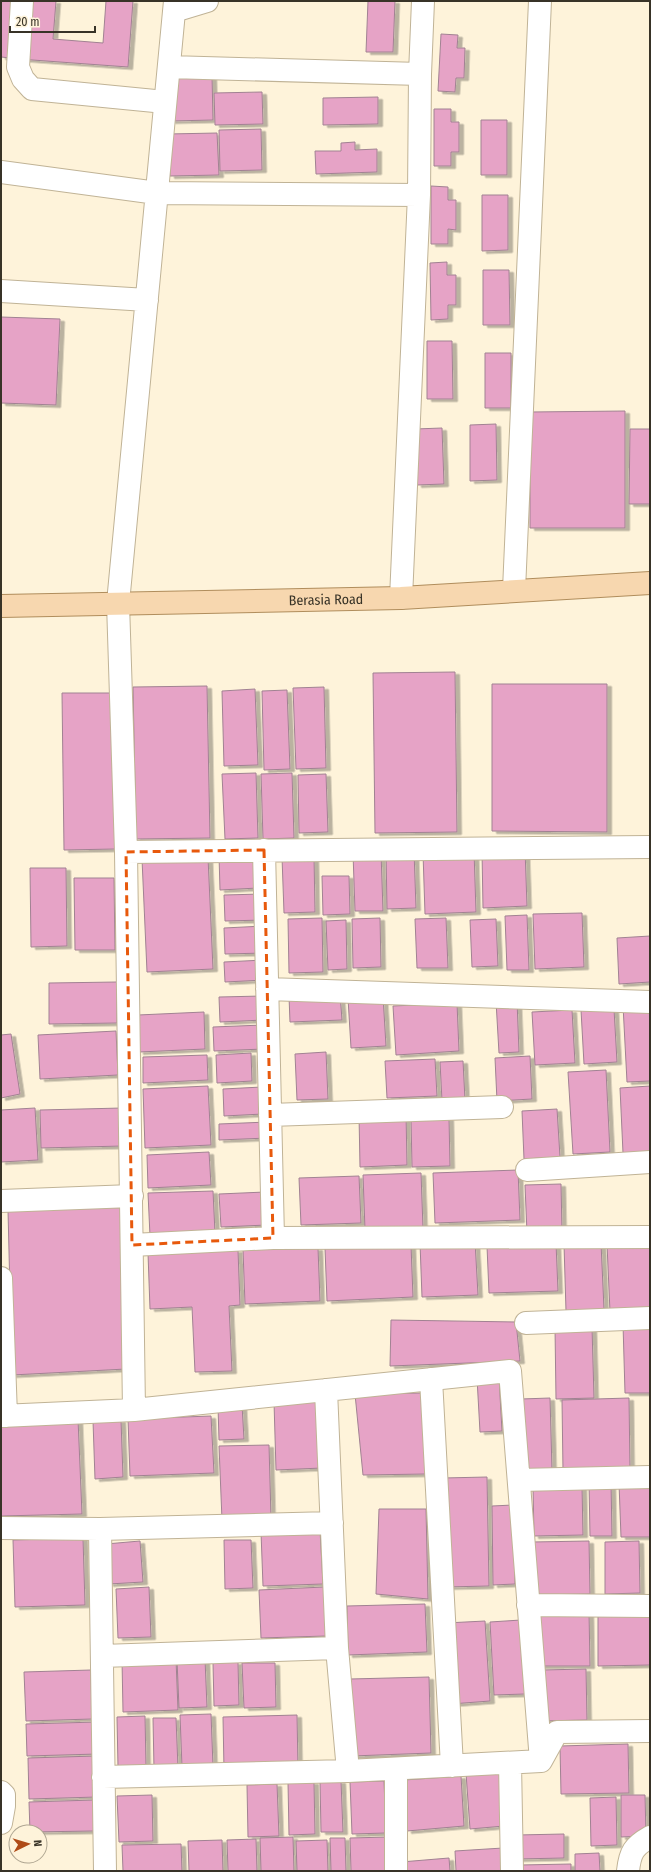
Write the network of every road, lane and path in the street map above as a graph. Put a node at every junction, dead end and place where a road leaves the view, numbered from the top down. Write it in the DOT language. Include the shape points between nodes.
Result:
graph roads {
  1 [pos="22,1"];
  2 [pos="207,1"];
  3 [pos="423,1"];
  4 [pos="540,1"];
  5 [pos="174,6"];
  6 [pos="169,67"];
  7 [pos="420,74"];
  8 [pos="166,102"];
  9 [pos="1,172"];
  10 [pos="157,193"];
  11 [pos="419,195"];
  12 [pos="1,291"];
  13 [pos="147,300"];
  14 [pos="650,582"];
  15 [pos="514,590"];
  16 [pos="401,598"];
  17 [pos="118,603"];
  18 [pos="1,606"];
  19 [pos="650,847"];
  20 [pos="264,850"];
  21 [pos="126,852"];
  22 [pos="267,989"];
  23 [pos="650,1002"];
  24 [pos="502,1107"];
  25 [pos="270,1115"];
  26 [pos="650,1162"];
  27 [pos="527,1170"];
  28 [pos="132,1196"];
  29 [pos="1,1201"];
  30 [pos="650,1236"];
  31 [pos="273,1238"];
  32 [pos="132,1245"];
  33 [pos="1,1278"];
  34 [pos="650,1318"];
  35 [pos="526,1322"];
  36 [pos="431,1379"];
  37 [pos="326,1390"];
  38 [pos="134,1410"];
  39 [pos="4,1416"];
  40 [pos="650,1477"];
  41 [pos="519,1480"];
  42 [pos="332,1523"];
  43 [pos="1,1528"];
  44 [pos="100,1529"];
  45 [pos="528,1605"];
  46 [pos="650,1606"];
  47 [pos="337,1648"];
  48 [pos="102,1656"];
  49 [pos="650,1731"];
  50 [pos="541,1761"];
  51 [pos="510,1763"];
  52 [pos="452,1766"];
  53 [pos="396,1769"];
  54 [pos="348,1771"];
  55 [pos="103,1777"];
  56 [pos="1,1792"];
  57 [pos="1,1823"];
  58 [pos="650,1837"];
  59 [pos="105,1871"];
  60 [pos="396,1871"];
  61 [pos="512,1871"];
  62 [pos="628,1871"];
  1 -- 8 [label="street" via="18,67 23,79 32,89"];
  2 -- 5 [label="street"];
  3 -- 7 [label="street"];
  4 -- 15 [label="street"];
  5 -- 6 [label="street"];
  6 -- 7 [label="street"];
  6 -- 8 [label="street"];
  7 -- 11 [label="street"];
  8 -- 10 [label="street"];
  9 -- 10 [label="street"];
  10 -- 11 [label="street"];
  10 -- 13 [label="street"];
  11 -- 16 [label="street"];
  12 -- 13 [label="street"];
  13 -- 17 [label="street"];
  14 -- 15 [label="main road, Berasia Road"];
  15 -- 16 [label="main road, Berasia Road"];
  16 -- 17 [label="main road, Berasia Road"];
  17 -- 18 [label="main road, Berasia Road"];
  17 -- 21 [label="street"];
  19 -- 20 [label="street"];
  20 -- 21 [label="street"];
  20 -- 22 [label="street"];
  21 -- 28 [label="street"];
  22 -- 23 [label="street"];
  22 -- 25 [label="street"];
  24 -- 25 [label="street"];
  25 -- 31 [label="street"];
  26 -- 27 [label="street"];
  28 -- 29 [label="street"];
  28 -- 32 [label="street"];
  30 -- 31 [label="street"];
  31 -- 32 [label="street"];
  32 -- 38 [label="street"];
  33 -- 39 [label="street"];
  34 -- 35 [label="street"];
  36 -- 37 [label="street"];
  36 -- 41 [label="street" via="510,1372"];
  36 -- 52 [label="street"];
  37 -- 38 [label="street"];
  37 -- 42 [label="street"];
  38 -- 39 [label="street"];
  40 -- 41 [label="street"];
  41 -- 45 [label="street"];
  42 -- 44 [label="street"];
  42 -- 47 [label="street"];
  43 -- 44 [label="street"];
  44 -- 48 [label="street"];
  45 -- 46 [label="street"];
  45 -- 50 [label="street"];
  47 -- 48 [label="street"];
  47 -- 54 [label="street"];
  48 -- 55 [label="street"];
  49 -- 50 [label="street" via="556,1732"];
  50 -- 51 [label="street"];
  51 -- 52 [label="street"];
  51 -- 61 [label="street"];
  52 -- 53 [label="street"];
  53 -- 54 [label="street"];
  53 -- 60 [label="street"];
  54 -- 55 [label="street"];
  55 -- 59 [label="street"];
  56 -- 57 [label="street" via="4,1795"];
  58 -- 62 [label="street" via="637,1844 629,1858"];
}
